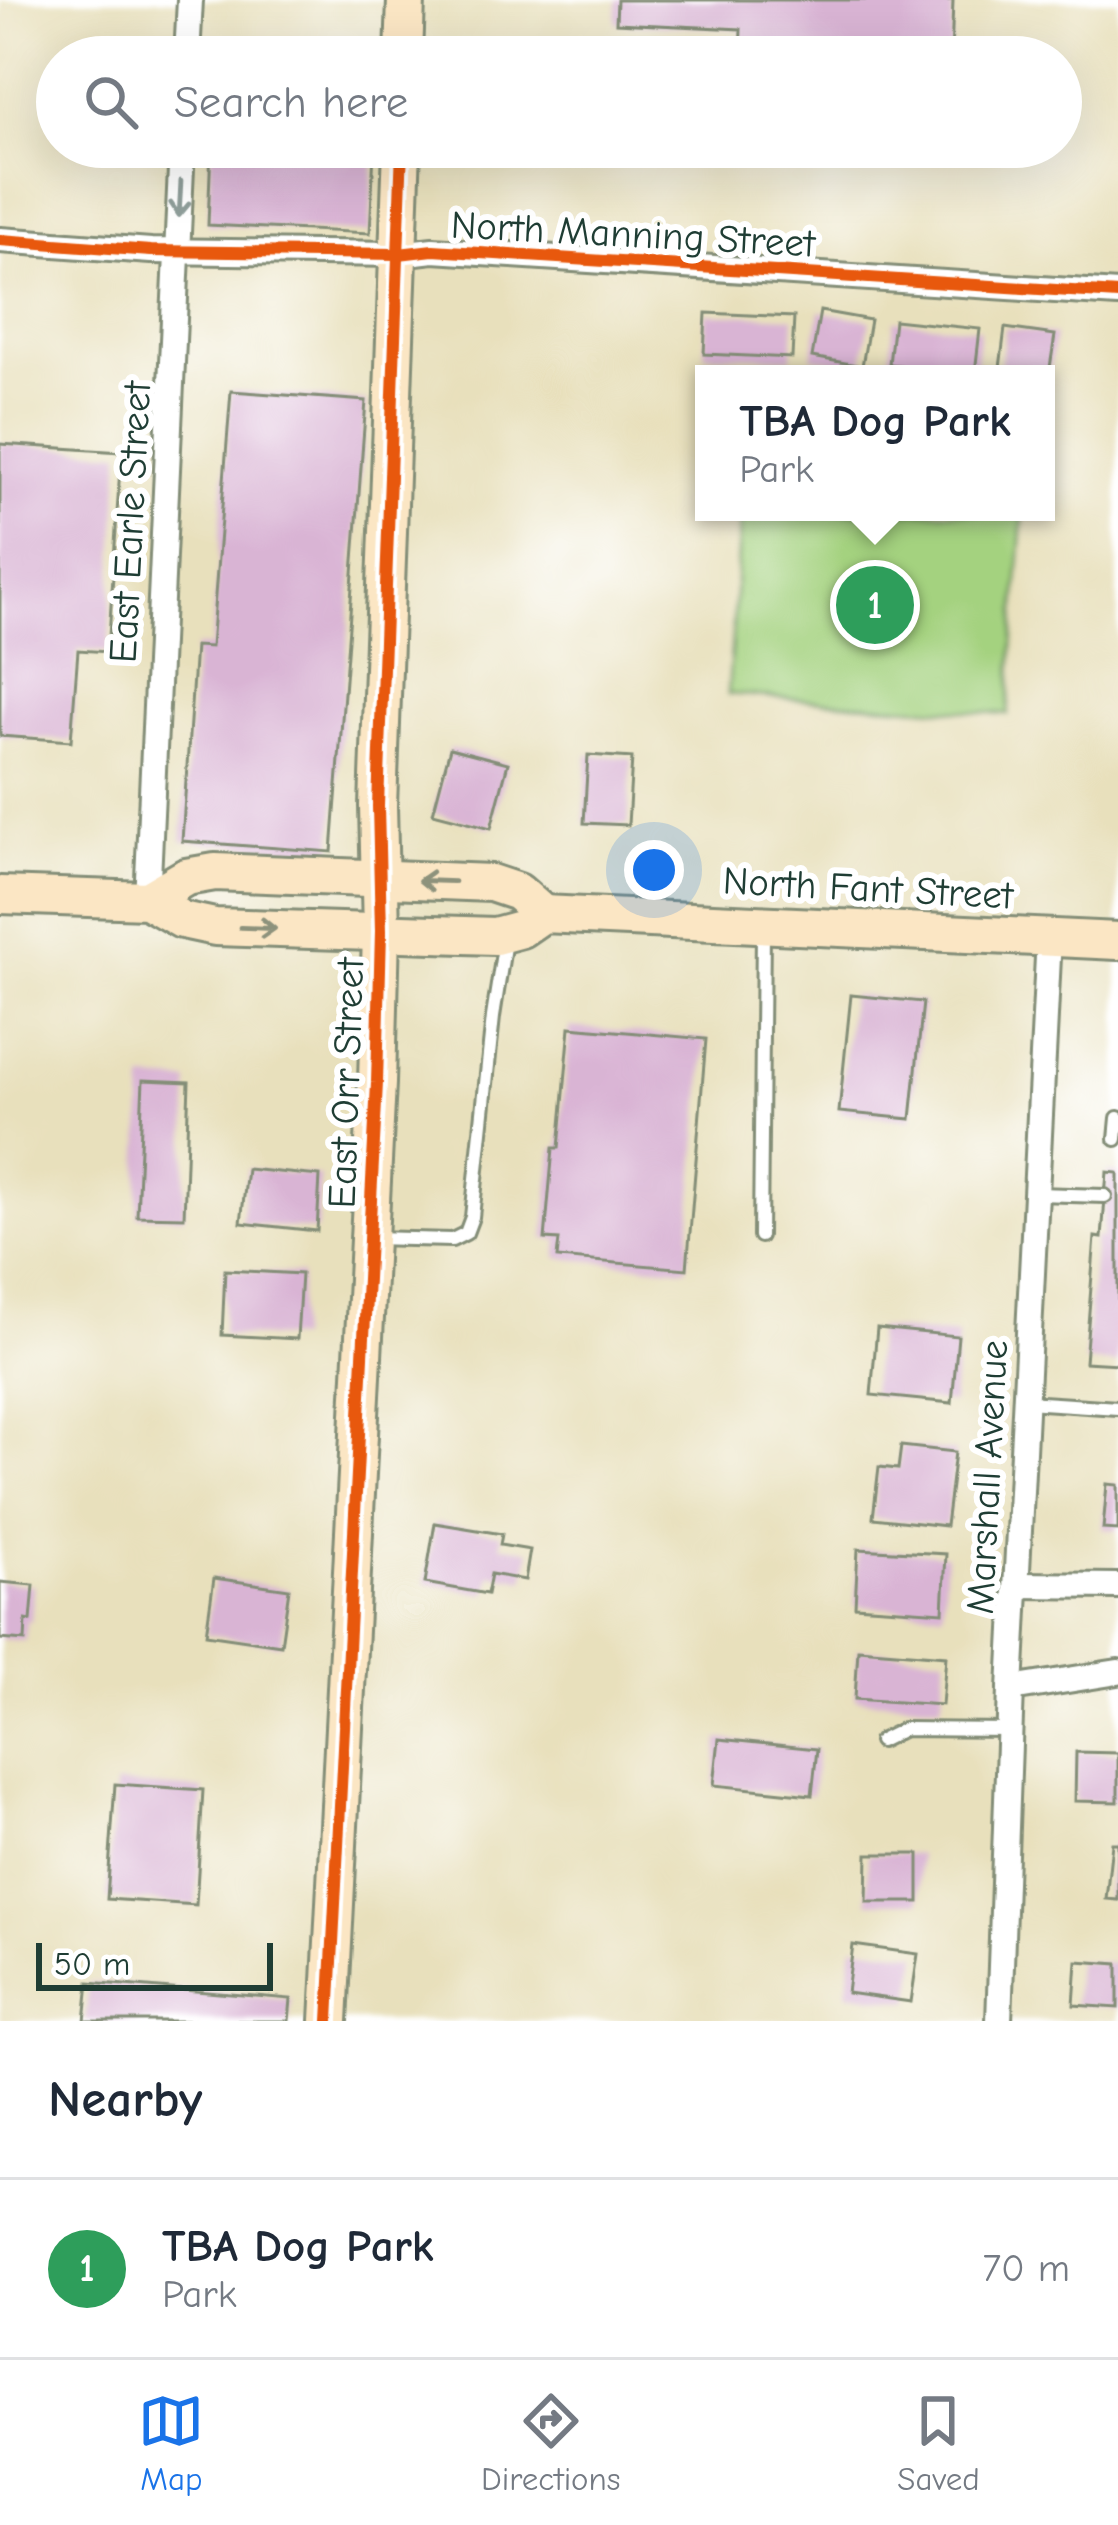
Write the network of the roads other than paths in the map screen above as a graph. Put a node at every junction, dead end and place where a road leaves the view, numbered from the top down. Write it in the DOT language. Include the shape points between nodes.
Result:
graph roads {
  1 [pos="190,0"];
  2 [pos="406,0"];
  3 [pos="188,36"];
  4 [pos="405,36"];
  5 [pos="181,168"];
  6 [pos="401,168"];
  7 [pos="0,239"];
  8 [pos="177,251"];
  9 [pos="399,254"];
  10 [pos="1118,294"];
  11 [pos="380,878"];
  12 [pos="0,895"];
  13 [pos="147,900"];
  14 [pos="543,914"];
  15 [pos="764,924"];
  16 [pos="381,931"];
  17 [pos="507,933"];
  18 [pos="1049,937"];
  19 [pos="1118,940"];
  20 [pos="1118,1118"];
  21 [pos="1116,1139"];
  22 [pos="1036,1194"];
  23 [pos="1105,1196"];
  24 [pos="760,1236"];
  25 [pos="369,1238"];
  26 [pos="1025,1402"];
  27 [pos="1118,1408"];
  28 [pos="1017,1585"];
  29 [pos="1118,1586"];
  30 [pos="1118,1672"];
  31 [pos="1011,1689"];
  32 [pos="1010,1730"];
  33 [pos="880,1741"];
  34 [pos="329,2021"];
  35 [pos="999,2021"];
  1 -- 3 [label="street"];
  2 -- 4 [label="street"];
  5 -- 8 [label="street, East Earle Street, one-way"];
  6 -- 9 [label="street, East Orr Street"];
  7 -- 8 [label="street, North Manning Street"];
  8 -- 9 [label="street, North Manning Street"];
  8 -- 13 [label="street, East Earle Street"];
  9 -- 10 [label="street, North Manning Street" via="456,251"];
  9 -- 11 [label="street, East Orr Street"];
  11 -- 13 [label="street, North Fant Street" via="215,872 186,877"];
  14 -- 11 [label="street, North Fant Street, one-way" via="518,892 491,883"];
  11 -- 16 [label="street, East Orr Street"];
  12 -- 13 [label="street, North Fant Street"];
  13 -- 16 [label="street, North Fant Street, one-way" via="182,920 215,926"];
  14 -- 15 [label="street, North Fant Street"];
  14 -- 17 [label="street, North Fant Street"];
  15 -- 18 [label="street, North Fant Street"];
  15 -- 24 [label="lane"];
  16 -- 17 [label="street, North Fant Street"];
  16 -- 25 [label="street, East Orr Street"];
  17 -- 25 [label="lane" via="466,1233 452,1240"];
  18 -- 19 [label="street, North Fant Street"];
  18 -- 22 [label="street, Marshall Avenue"];
  20 -- 21 [label="lane"];
  22 -- 23 [label="lane"];
  22 -- 26 [label="street, Marshall Avenue"];
  25 -- 34 [label="street, East Orr Street"];
  26 -- 27 [label="lane"];
  26 -- 28 [label="street, Marshall Avenue"];
  28 -- 29 [label="street"];
  28 -- 31 [label="street, Marshall Avenue"];
  30 -- 31 [label="street"];
  31 -- 32 [label="street, Marshall Avenue"];
  32 -- 33 [label="lane" via="904,1729"];
  32 -- 35 [label="street, Marshall Avenue"];
}
